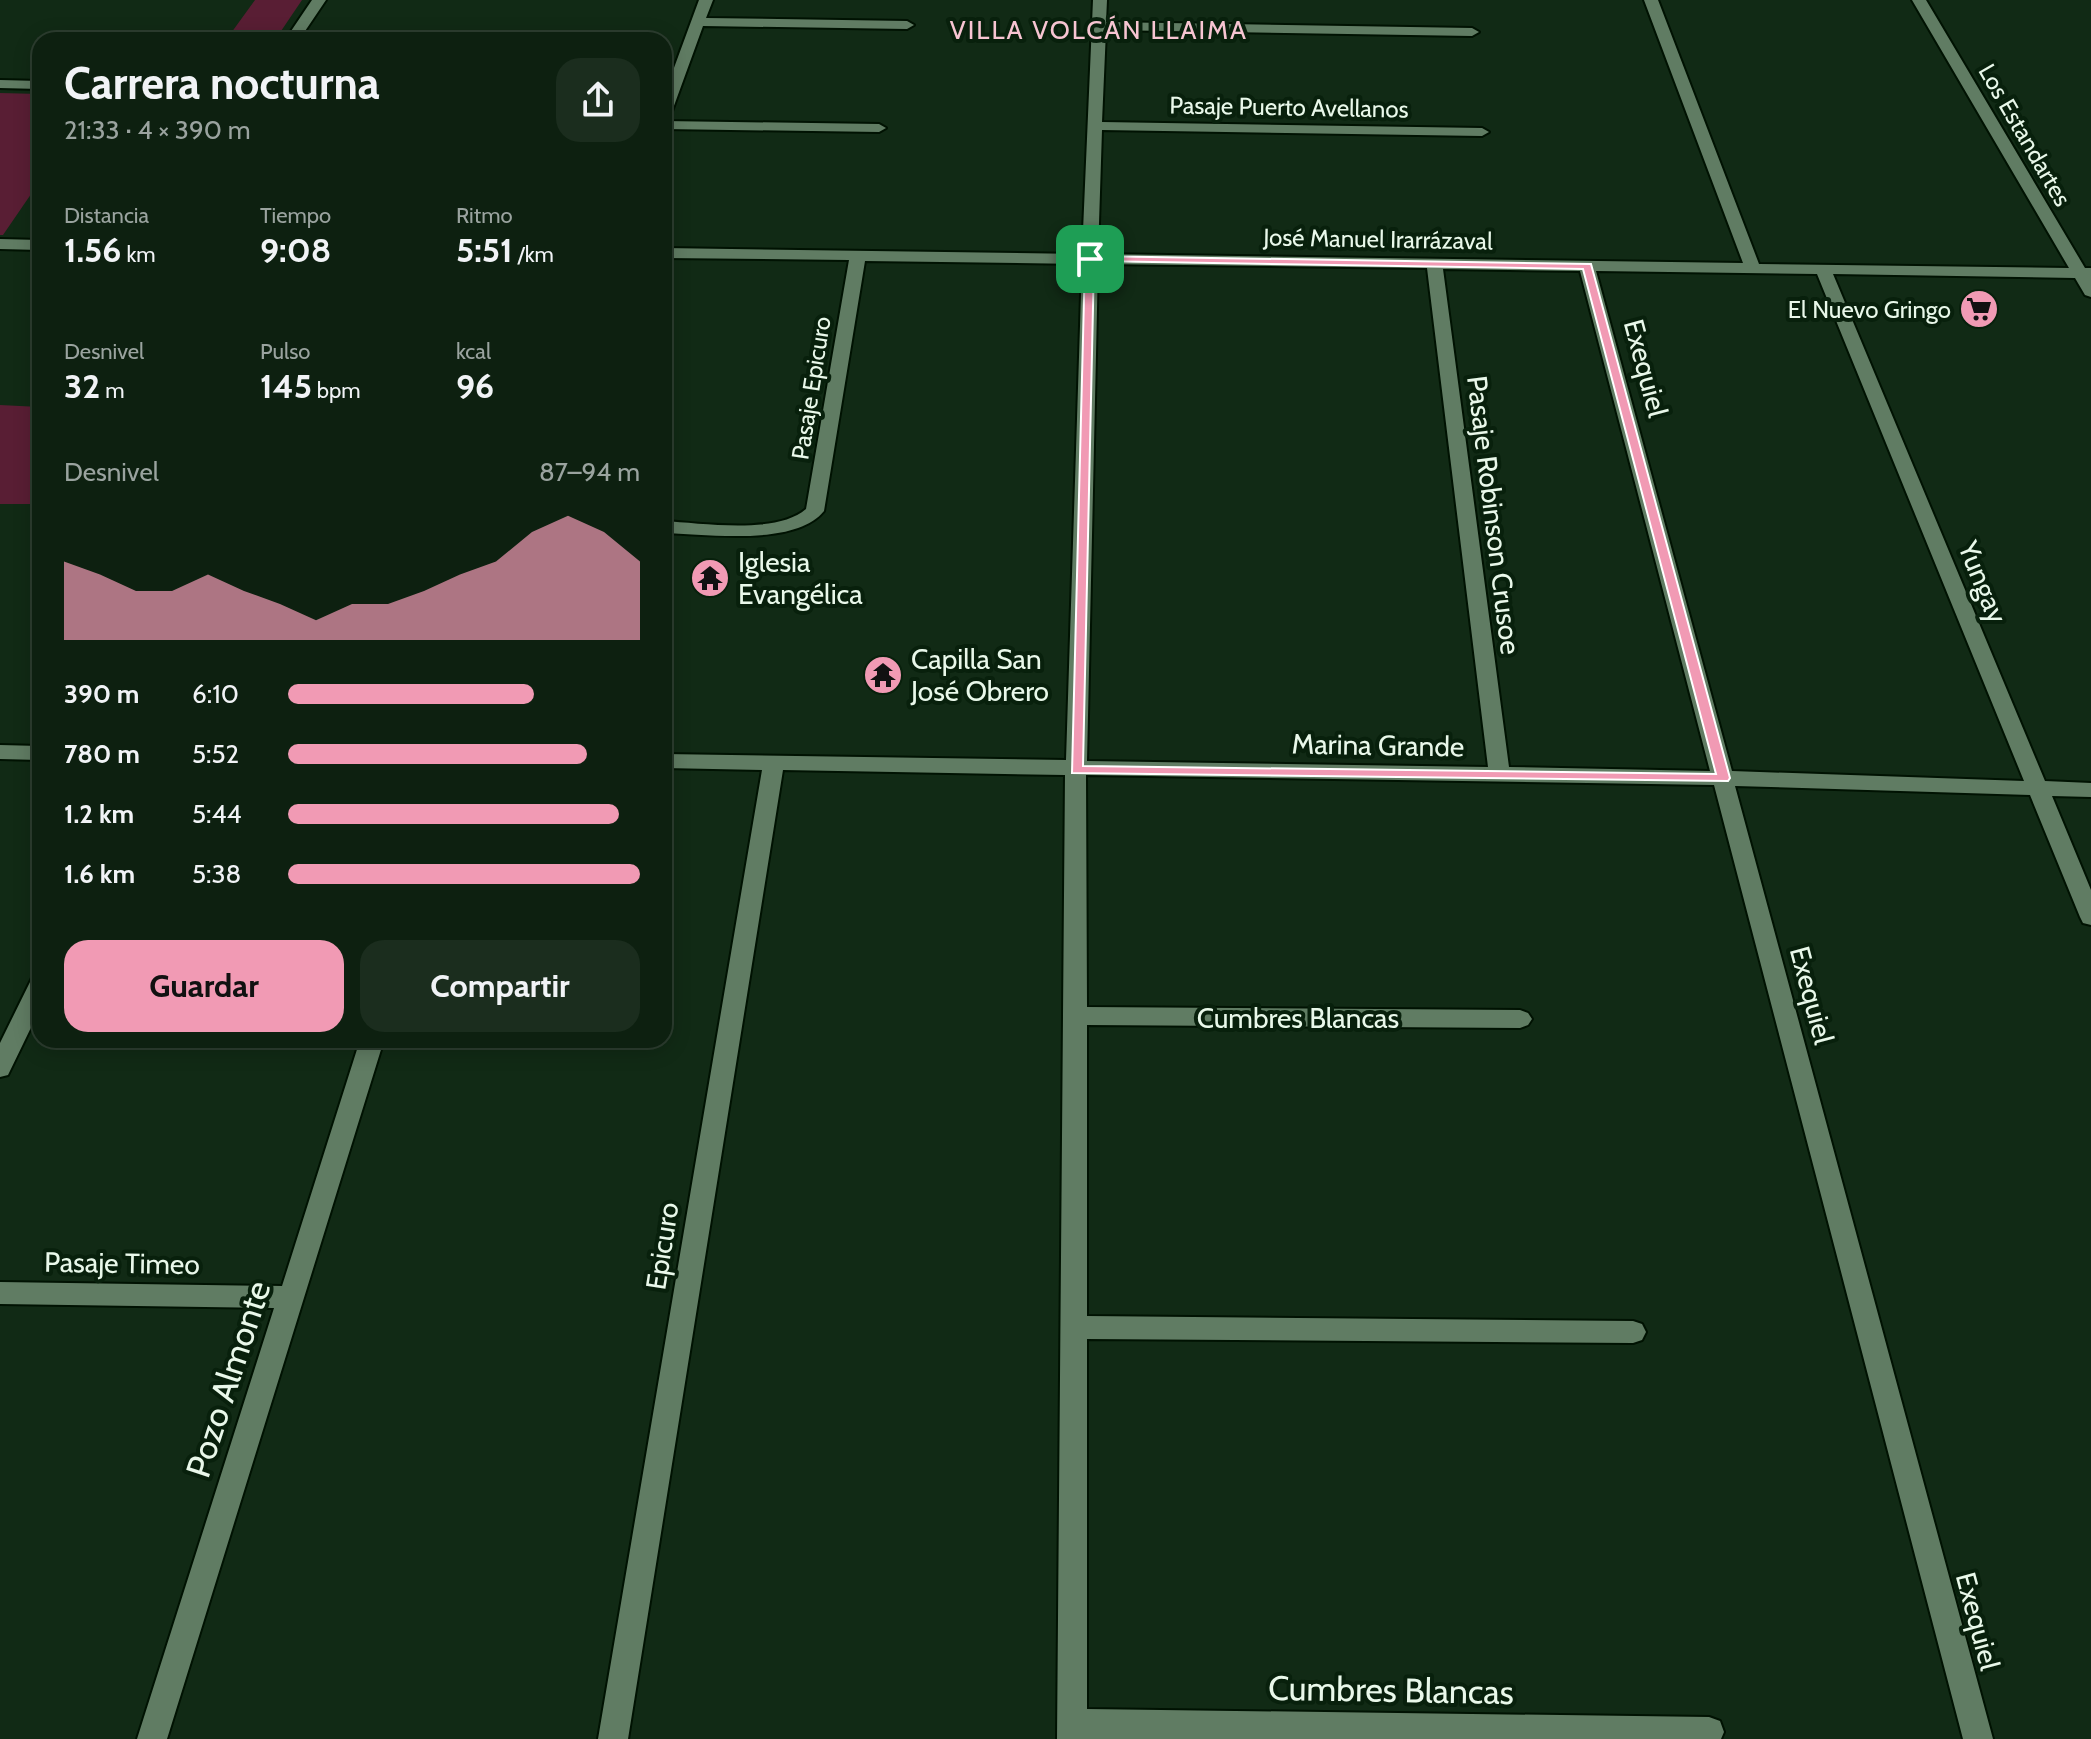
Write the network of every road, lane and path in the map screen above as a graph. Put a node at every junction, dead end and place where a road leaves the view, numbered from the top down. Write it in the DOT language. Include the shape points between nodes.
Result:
graph roads {
  1 [pos="319,0"];
  2 [pos="706,0"];
  3 [pos="1100,0"];
  4 [pos="1651,0"];
  5 [pos="1919,0"];
  6 [pos="698,22"];
  7 [pos="907,25"];
  8 [pos="1099,26"];
  9 [pos="297,32"];
  10 [pos="1472,32"];
  11 [pos="672,57"];
  12 [pos="685,57"];
  13 [pos="0,84"];
  14 [pos="32,85"];
  15 [pos="672,92"];
  16 [pos="672,125"];
  17 [pos="1095,126"];
  18 [pos="879,128"];
  19 [pos="1482,132"];
  20 [pos="0,244"];
  21 [pos="32,245"];
  22 [pos="672,253"];
  23 [pos="858,255"];
  24 [pos="1090,259"];
  25 [pos="1434,263"];
  26 [pos="1587,266"];
  27 [pos="1753,268"];
  28 [pos="1823,269"];
  29 [pos="2086,273"];
  30 [pos="2091,292"];
  31 [pos="672,527"];
  32 [pos="0,752"];
  33 [pos="32,753"];
  34 [pos="672,761"];
  35 [pos="774,763"];
  36 [pos="1076,770"];
  37 [pos="1499,774"];
  38 [pos="1723,778"];
  39 [pos="2038,788"];
  40 [pos="2091,790"];
  41 [pos="2091,917"];
  42 [pos="32,1001"];
  43 [pos="1076,1016"];
  44 [pos="1520,1019"];
  45 [pos="370,1048"];
  46 [pos="0,1068"];
  47 [pos="0,1293"];
  48 [pos="292,1297"];
  49 [pos="1074,1327"];
  50 [pos="1633,1332"];
  51 [pos="1072,1731"];
  52 [pos="1709,1732"];
  53 [pos="152,1739"];
  54 [pos="613,1739"];
  55 [pos="1978,1739"];
  1 -- 9 [label="street"];
  2 -- 6 [label="street"];
  3 -- 8 [label="street, Cumbres Blancas"];
  4 -- 27 [label="street"];
  5 -- 29 [label="street, Los Estandartes"];
  6 -- 7 [label="street"];
  6 -- 12 [label="street"];
  8 -- 10 [label="street"];
  8 -- 17 [label="street, Cumbres Blancas"];
  11 -- 12 [label="street"];
  12 -- 15 [label="street"];
  13 -- 14 [label="street"];
  16 -- 18 [label="street"];
  17 -- 19 [label="street, Pasaje Puerto Avellanos"];
  17 -- 24 [label="street, Cumbres Blancas"];
  20 -- 21 [label="street"];
  22 -- 23 [label="street, José Manuel Irarrázaval"];
  23 -- 24 [label="street, José Manuel Irarrázaval"];
  23 -- 31 [label="street, Pasaje Epicuro" via="815,511 803,523 777,528"];
  24 -- 25 [label="street, José Manuel Irarrázaval"];
  24 -- 36 [label="street, Cumbres Blancas"];
  25 -- 26 [label="street, José Manuel Irarrázaval"];
  25 -- 37 [label="street, Pasaje Robinson Crusoe"];
  26 -- 27 [label="street, José Manuel Irarrázaval"];
  26 -- 38 [label="street, Exequiel"];
  27 -- 28 [label="street, José Manuel Irarrázaval"];
  28 -- 29 [label="street, José Manuel Irarrázaval"];
  28 -- 39 [label="street, Yungay"];
  29 -- 30 [label="street, Los Estandartes"];
  32 -- 33 [label="street"];
  34 -- 35 [label="street, Marina Grande"];
  35 -- 36 [label="street, Marina Grande"];
  35 -- 54 [label="street, Epicuro"];
  36 -- 37 [label="street, Marina Grande"];
  36 -- 43 [label="street, Cumbres Blancas"];
  37 -- 38 [label="street, Marina Grande"];
  38 -- 39 [label="street, Marina Grande"];
  38 -- 55 [label="street, Exequiel"];
  39 -- 40 [label="street, Marina Grande"];
  39 -- 41 [label="street, Yungay"];
  42 -- 46 [label="street"];
  43 -- 44 [label="street, Cumbres Blancas"];
  43 -- 49 [label="street, Cumbres Blancas"];
  45 -- 48 [label="street, Pozo Almonte"];
  47 -- 48 [label="street, Pasaje Timeo"];
  48 -- 53 [label="street, Pozo Almonte"];
  49 -- 50 [label="street"];
  49 -- 51 [label="street, Cumbres Blancas"];
  51 -- 52 [label="street, Cumbres Blancas"];
}
